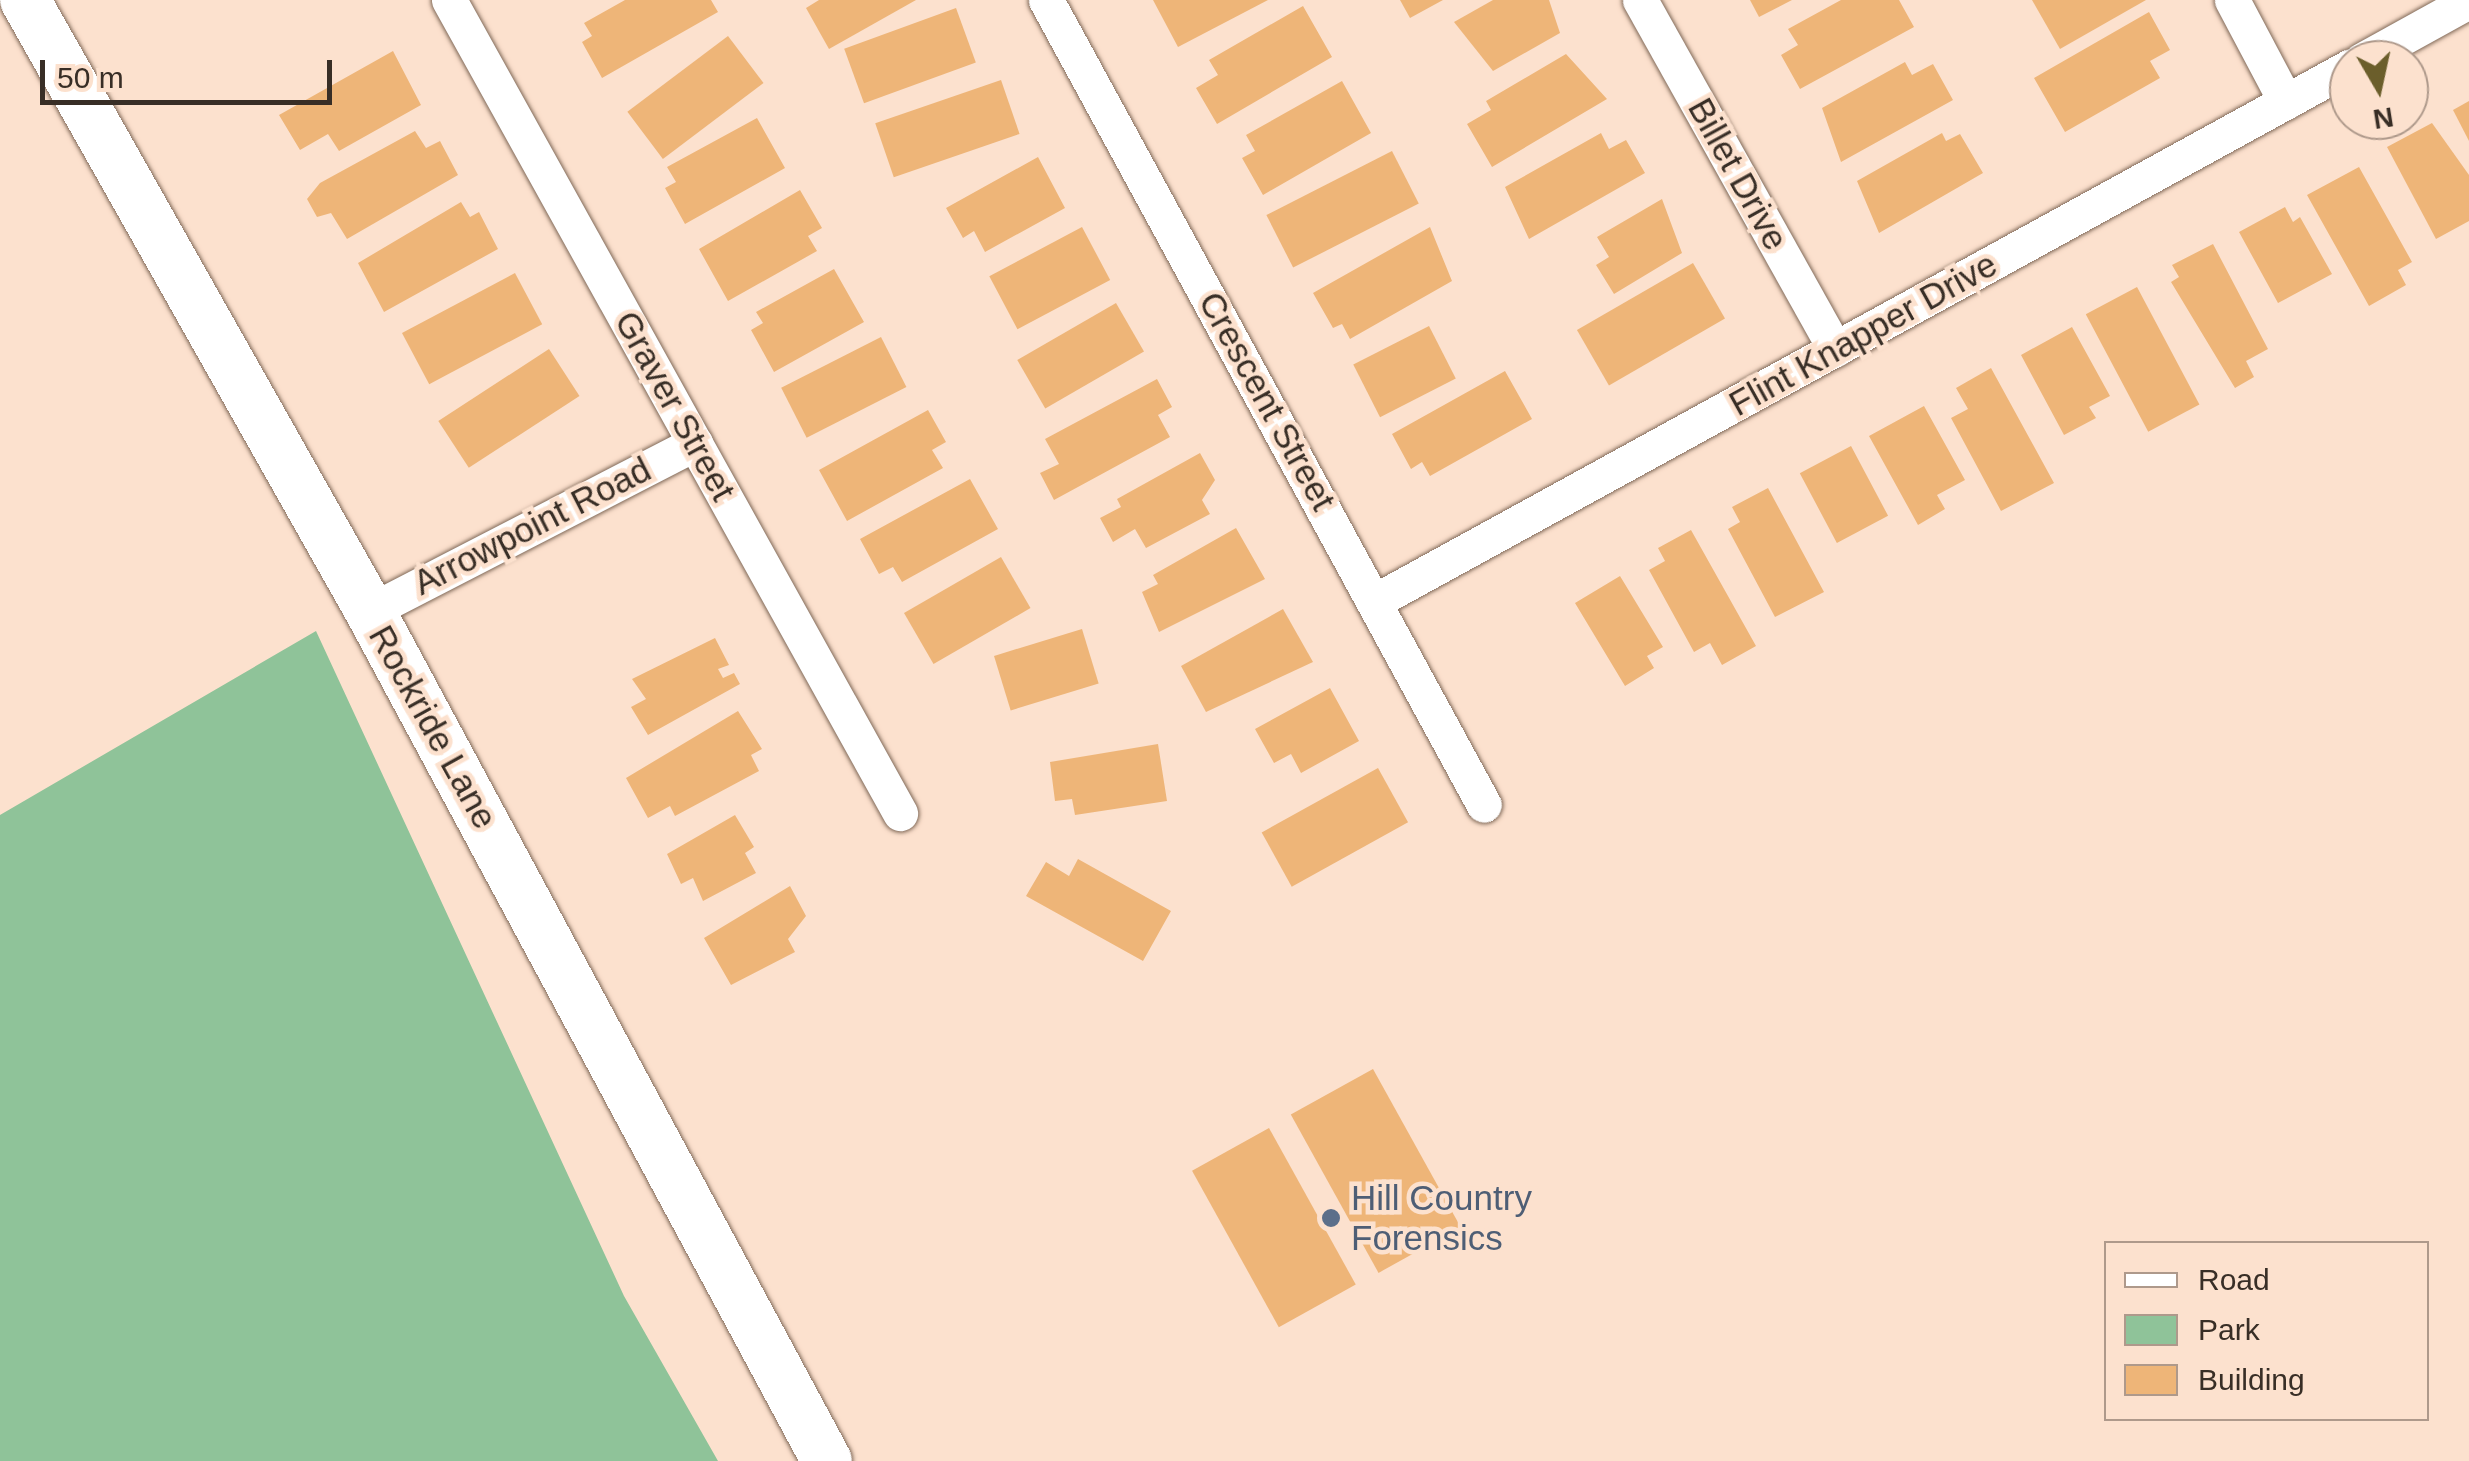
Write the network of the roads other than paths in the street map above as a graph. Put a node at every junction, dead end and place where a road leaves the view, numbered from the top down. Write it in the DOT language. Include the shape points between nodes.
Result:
graph roads {
  1 [pos="25,0"];
  2 [pos="449,0"];
  3 [pos="1046,0"];
  4 [pos="1640,0"];
  5 [pos="2232,0"];
  6 [pos="2469,1"];
  7 [pos="2398,40"];
  8 [pos="2329,78"];
  9 [pos="2286,102"];
  10 [pos="1835,349"];
  11 [pos="695,442"];
  12 [pos="1377,600"];
  13 [pos="370,610"];
  14 [pos="1484,804"];
  15 [pos="900,813"];
  16 [pos="827,1461"];
  1 -- 13 [label="street, Rockride Lane"];
  2 -- 11 [label="street, Graver Street"];
  3 -- 12 [label="street, Crescent Street"];
  4 -- 10 [label="street, Billet Drive"];
  5 -- 9 [label="street"];
  6 -- 7 [label="street"];
  8 -- 9 [label="street, Flint Knapper Drive"];
  9 -- 10 [label="street, Flint Knapper Drive"];
  10 -- 12 [label="street, Flint Knapper Drive"];
  11 -- 13 [label="street, Arrowpoint Road"];
  11 -- 15 [label="street, Graver Street"];
  12 -- 14 [label="street, Crescent Street"];
  13 -- 16 [label="street, Rockride Lane"];
}
